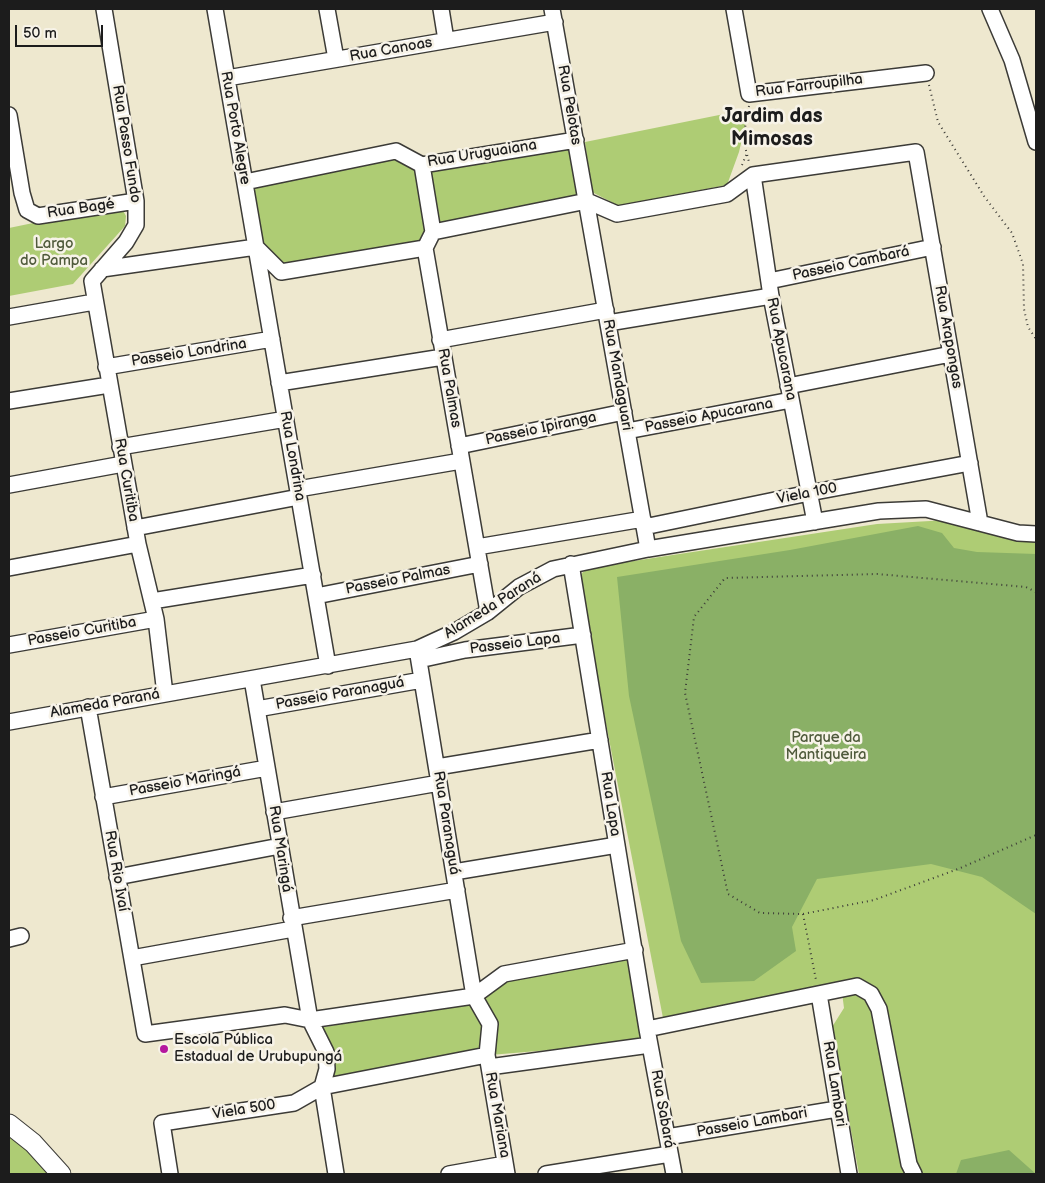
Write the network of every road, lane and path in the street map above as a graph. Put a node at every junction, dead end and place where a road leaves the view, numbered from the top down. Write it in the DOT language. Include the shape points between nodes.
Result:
graph roads {
  1 [pos="104,9"];
  2 [pos="215,9"];
  3 [pos="327,9"];
  4 [pos="441,9"];
  5 [pos="734,9"];
  6 [pos="990,9"];
  7 [pos="554,15"];
  8 [pos="446,40"];
  9 [pos="336,59"];
  10 [pos="926,72"];
  11 [pos="227,78"];
  12 [pos="748,94"];
  13 [pos="9,116"];
  14 [pos="576,140"];
  15 [pos="1036,142"];
  16 [pos="422,165"];
  17 [pos="753,175"];
  18 [pos="245,182"];
  19 [pos="136,201"];
  20 [pos="586,201"];
  21 [pos="433,232"];
  22 [pos="256,247"];
  23 [pos="425,248"];
  24 [pos="933,248"];
  25 [pos="102,269"];
  26 [pos="770,289"];
  27 [pos="94,302"];
  28 [pos="9,317"];
  29 [pos="607,317"];
  30 [pos="272,339"];
  31 [pos="1036,339"];
  32 [pos="440,340"];
  33 [pos="951,354"];
  34 [pos="443,356"];
  35 [pos="106,367"];
  36 [pos="280,383"];
  37 [pos="109,385"];
  38 [pos="790,393"];
  39 [pos="9,401"];
  40 [pos="624,412"];
  41 [pos="286,419"];
  42 [pos="627,431"];
  43 [pos="459,446"];
  44 [pos="120,447"];
  45 [pos="462,461"];
  46 [pos="970,463"];
  47 [pos="123,464"];
  48 [pos="9,485"];
  49 [pos="298,493"];
  50 [pos="809,493"];
  51 [pos="815,522"];
  52 [pos="644,523"];
  53 [pos="980,523"];
  54 [pos="135,528"];
  55 [pos="1036,534"];
  56 [pos="138,544"];
  57 [pos="477,547"];
  58 [pos="648,549"];
  59 [pos="480,564"];
  60 [pos="571,564"];
  61 [pos="9,568"];
  62 [pos="313,575"];
  63 [pos="1036,592"];
  64 [pos="316,596"];
  65 [pos="152,601"];
  66 [pos="488,612"];
  67 [pos="156,619"];
  68 [pos="583,635"];
  69 [pos="9,645"];
  70 [pos="418,654"];
  71 [pos="328,666"];
  72 [pos="252,679"];
  73 [pos="422,680"];
  74 [pos="165,694"];
  75 [pos="88,707"];
  76 [pos="257,709"];
  77 [pos="9,722"];
  78 [pos="600,740"];
  79 [pos="437,767"];
  80 [pos="267,768"];
  81 [pos="439,783"];
  82 [pos="103,797"];
  83 [pos="274,812"];
  84 [pos="1036,835"];
  85 [pos="617,844"];
  86 [pos="280,846"];
  87 [pos="454,872"];
  88 [pos="117,877"];
  89 [pos="457,890"];
  90 [pos="803,914"];
  91 [pos="292,924"];
  92 [pos="635,950"];
  93 [pos="132,958"];
  94 [pos="819,994"];
  95 [pos="474,996"];
  96 [pos="310,1020"];
  97 [pos="648,1029"];
  98 [pos="650,1045"];
  99 [pos="488,1061"];
  100 [pos="322,1087"];
  101 [pos="837,1108"];
  102 [pos="9,1124"];
  103 [pos="667,1137"];
  104 [pos="670,1154"];
  105 [pos="506,1169"];
  106 [pos="61,1174"];
  107 [pos="170,1174"];
  108 [pos="336,1174"];
  109 [pos="449,1174"];
  110 [pos="546,1174"];
  111 [pos="674,1174"];
  112 [pos="849,1174"];
  113 [pos="914,1174"];
  1 -- 19 [label="street, Rua Passo Fundo"];
  2 -- 11 [label="street, Rua Porto Alegre"];
  3 -- 9 [label="street"];
  4 -- 8 [label="street"];
  5 -- 12 [label="street, Rua Farroupilha"];
  6 -- 15 [label="street" via="1012,60"];
  7 -- 8 [label="street, Rua Canoas"];
  7 -- 14 [label="street, Rua Pelotas"];
  8 -- 9 [label="street, Rua Canoas"];
  9 -- 11 [label="street, Rua Canoas"];
  10 -- 12 [label="street, Rua Farroupilha"];
  10 -- 31 [label="path" via="938,122 984,196 1012,233 1023,264 1024,309 1028,327"];
  11 -- 18 [label="street, Rua Porto Alegre"];
  12 -- 17 [label="path" via="749,109 742,139"];
  13 -- 19 [label="street, Rua Bagé" via="27,210 38,216"];
  14 -- 16 [label="street, Rua Uruguaiana"];
  14 -- 20 [label="street, Rua Pelotas"];
  16 -- 18 [label="street, Rua Uruguaiana" via="396,151"];
  16 -- 21 [label="street"];
  17 -- 20 [label="street" via="727,194 617,214"];
  17 -- 24 [label="street, Rua Arapongas" via="916,152"];
  17 -- 26 [label="street, Rua Apucarana"];
  18 -- 22 [label="street, Rua Porto Alegre"];
  19 -- 25 [label="street, Rua Passo Fundo" via="136,225"];
  20 -- 21 [label="street"];
  20 -- 29 [label="street, Rua Mandaguari"];
  21 -- 23 [label="street"];
  22 -- 23 [label="street" via="281,272"];
  22 -- 25 [label="street"];
  22 -- 30 [label="street, Rua Londrina"];
  23 -- 32 [label="street, Rua Palmas"];
  24 -- 26 [label="street, Passeio Cambará"];
  24 -- 33 [label="street, Rua Arapongas"];
  25 -- 27 [label="street, Rua Curitiba" via="92,281"];
  26 -- 29 [label="street"];
  26 -- 38 [label="street, Rua Apucarana"];
  27 -- 28 [label="street"];
  27 -- 35 [label="street, Rua Curitiba"];
  29 -- 32 [label="street"];
  29 -- 40 [label="street, Rua Mandaguari"];
  30 -- 35 [label="street, Passeio Londrina"];
  30 -- 36 [label="street, Rua Londrina"];
  32 -- 34 [label="street, Rua Palmas"];
  33 -- 38 [label="street"];
  33 -- 46 [label="street, Rua Arapongas"];
  34 -- 36 [label="street"];
  34 -- 43 [label="street, Rua Palmas"];
  35 -- 37 [label="street, Rua Curitiba"];
  36 -- 41 [label="street, Rua Londrina"];
  37 -- 39 [label="street"];
  37 -- 44 [label="street, Rua Curitiba"];
  38 -- 42 [label="street, Passeio Apucarana"];
  38 -- 50 [label="street, Rua Apucarana"];
  40 -- 42 [label="street, Rua Mandaguari"];
  40 -- 43 [label="street, Passeio Ipiranga"];
  41 -- 44 [label="street"];
  41 -- 49 [label="street, Rua Londrina"];
  42 -- 52 [label="street, Rua Mandaguari"];
  43 -- 45 [label="street, Rua Palmas"];
  44 -- 47 [label="street, Rua Curitiba"];
  45 -- 49 [label="street"];
  45 -- 57 [label="street, Rua Palmas"];
  46 -- 50 [label="street, Viela 100"];
  46 -- 53 [label="street, Rua Arapongas"];
  47 -- 48 [label="street"];
  47 -- 54 [label="street, Rua Curitiba"];
  49 -- 54 [label="street"];
  49 -- 62 [label="street, Rua Londrina"];
  50 -- 51 [label="street, Rua Apucarana"];
  50 -- 52 [label="street, Viela 100"];
  51 -- 53 [label="street, Alameda Paraná" via="879,511 926,509"];
  51 -- 58 [label="street, Alameda Paraná"];
  52 -- 57 [label="street"];
  52 -- 58 [label="street, Rua Mandaguari"];
  53 -- 55 [label="street, Alameda Paraná"];
  54 -- 56 [label="street, Rua Curitiba"];
  56 -- 61 [label="street"];
  56 -- 65 [label="street, Rua Curitiba"];
  57 -- 59 [label="street, Rua Palmas"];
  58 -- 60 [label="street, Alameda Paraná"];
  59 -- 64 [label="street, Passeio Palmas"];
  59 -- 66 [label="street, Rua Palmas"];
  60 -- 66 [label="street, Alameda Paraná" via="553,569 519,587"];
  60 -- 68 [label="street, Rua Lapa"];
  62 -- 64 [label="street, Rua Londrina"];
  62 -- 65 [label="street"];
  63 -- 90 [label="path" via="1026,586 877,574 724,578 694,617 685,693 728,894 760,913"];
  64 -- 71 [label="street, Rua Londrina"];
  65 -- 67 [label="street, Rua Curitiba"];
  66 -- 70 [label="street, Alameda Paraná"];
  67 -- 69 [label="street, Passeio Curitiba"];
  67 -- 74 [label="street, Rua Curitiba"];
  68 -- 70 [label="street, Passeio Lapa"];
  68 -- 78 [label="street, Rua Lapa"];
  70 -- 71 [label="street, Alameda Paraná"];
  70 -- 73 [label="street, Rua Paranaguá"];
  71 -- 72 [label="street, Alameda Paraná"];
  72 -- 74 [label="street, Alameda Paraná"];
  72 -- 76 [label="street, Rua Maringá"];
  73 -- 76 [label="street, Passeio Paranaguá"];
  73 -- 79 [label="street, Rua Paranaguá"];
  74 -- 75 [label="street, Alameda Paraná"];
  75 -- 77 [label="street, Alameda Paraná"];
  75 -- 82 [label="street, Rua Rio Ivaí"];
  76 -- 80 [label="street, Rua Maringá"];
  78 -- 79 [label="street"];
  78 -- 85 [label="street, Rua Lapa"];
  79 -- 81 [label="street, Rua Paranaguá"];
  80 -- 82 [label="street, Passeio Maringá"];
  80 -- 83 [label="street, Rua Maringá"];
  81 -- 83 [label="street"];
  81 -- 87 [label="street, Rua Paranaguá"];
  82 -- 88 [label="street, Rua Rio Ivaí"];
  83 -- 86 [label="street, Rua Maringá"];
  84 -- 90 [label="path" via="958,869 874,900"];
  85 -- 87 [label="street"];
  85 -- 92 [label="street, Rua Lapa"];
  86 -- 88 [label="street"];
  86 -- 91 [label="street, Rua Maringá"];
  87 -- 89 [label="street, Rua Paranaguá"];
  88 -- 93 [label="street, Rua Rio Ivaí"];
  89 -- 91 [label="street"];
  89 -- 95 [label="street, Rua Paranaguá"];
  90 -- 94 [label="path"];
  91 -- 93 [label="street"];
  91 -- 96 [label="street, Rua Maringá"];
  92 -- 95 [label="street" via="504,974"];
  92 -- 97 [label="street, Rua Lapa"];
  93 -- 96 [label="street, Rua Rio Ivaí" via="145,1034 285,1015"];
  94 -- 97 [label="street"];
  94 -- 101 [label="street, Rua Lambari"];
  94 -- 113 [label="street" via="857,986 871,994 879,1009 909,1164"];
  95 -- 96 [label="street"];
  95 -- 99 [label="street, Rua Mariana" via="490,1024"];
  96 -- 100 [label="street, Rua Maringá" via="326,1052 327,1069"];
  97 -- 98 [label="street, Rua Lapa"];
  98 -- 99 [label="street, Viela 500"];
  98 -- 103 [label="street, Rua Sabará"];
  99 -- 100 [label="street, Viela 500"];
  99 -- 105 [label="street, Rua Mariana"];
  100 -- 107 [label="street, Viela 500" via="294,1103 162,1123"];
  100 -- 108 [label="street, Rua Maringá"];
  101 -- 103 [label="street, Passeio Lambari"];
  101 -- 112 [label="street, Rua Lambari"];
  102 -- 106 [label="main road"];
  103 -- 104 [label="street, Rua Sabará"];
  104 -- 110 [label="street"];
  104 -- 111 [label="street, Rua Sabará"];
  105 -- 109 [label="street"];
}
